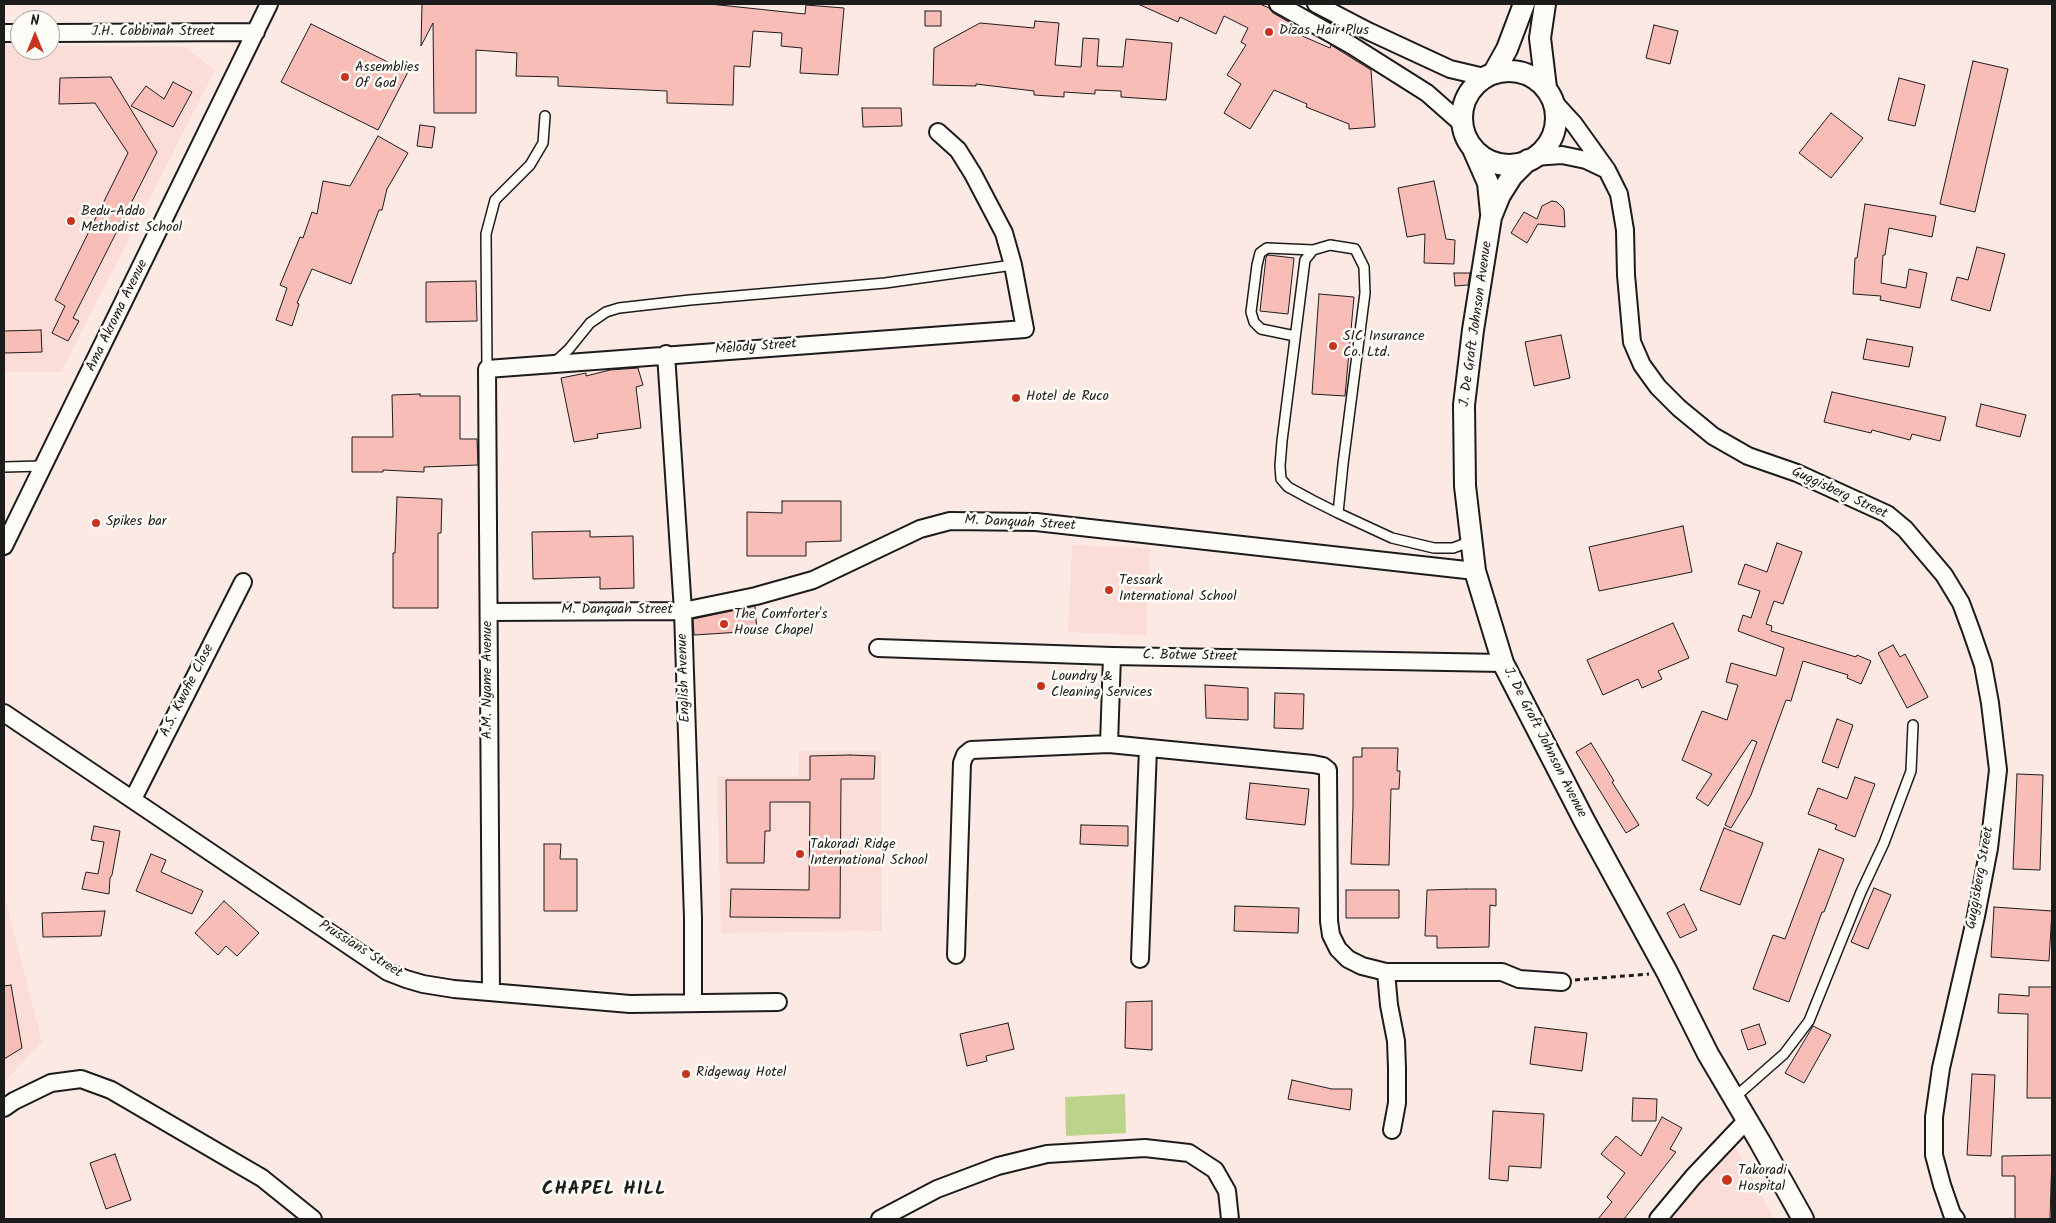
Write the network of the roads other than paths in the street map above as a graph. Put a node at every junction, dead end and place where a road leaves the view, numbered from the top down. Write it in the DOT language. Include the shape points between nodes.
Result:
graph roads {
  1 [pos="269,4"];
  2 [pos="1278,4"];
  3 [pos="1316,4"];
  4 [pos="1524,4"];
  5 [pos="1544,4"];
  6 [pos="256,32"];
  7 [pos="60,33"];
  8 [pos="1488,75"];
  9 [pos="1549,95"];
  10 [pos="545,116"];
  11 [pos="1461,122"];
  12 [pos="938,132"];
  13 [pos="1473,148"];
  14 [pos="1531,159"];
  15 [pos="1607,170"];
  16 [pos="1491,217"];
  17 [pos="1313,250"];
  18 [pos="1013,265"];
  19 [pos="1295,336"];
  20 [pos="666,354"];
  21 [pos="552,364"];
  22 [pos="487,369"];
  23 [pos="42,466"];
  24 [pos="4,467"];
  25 [pos="1338,514"];
  26 [pos="1472,541"];
  27 [pos="4,546"];
  28 [pos="1475,571"];
  29 [pos="243,582"];
  30 [pos="683,611"];
  31 [pos="489,612"];
  32 [pos="878,648"];
  33 [pos="1112,656"];
  34 [pos="1503,663"];
  35 [pos="4,713"];
  36 [pos="1913,725"];
  37 [pos="1109,744"];
  38 [pos="1148,748"];
  39 [pos="133,799"];
  40 [pos="956,954"];
  41 [pos="1140,959"];
  42 [pos="1386,972"];
  43 [pos="1562,982"];
  44 [pos="491,992"];
  45 [pos="778,1002"];
  46 [pos="693,1003"];
  47 [pos="1733,1098"];
  48 [pos="4,1108"];
  49 [pos="1747,1120"];
  50 [pos="1392,1130"];
  51 [pos="313,1219"];
  52 [pos="880,1219"];
  53 [pos="1230,1219"];
  54 [pos="1658,1219"];
  55 [pos="1803,1219"];
  56 [pos="1956,1219"];
  1 -- 6 [label="street, Ama Akroma Avenue"];
  2 -- 11 [label="street" via="1427,92"];
  3 -- 8 [label="street" via="1450,69"];
  4 -- 8 [label="street" via="1507,49"];
  5 -- 9 [label="street" via="1540,38"];
  6 -- 7 [label="street, J.H. Cobbinah Street"];
  6 -- 23 [label="street, Ama Akroma Avenue"];
  8 -- 9 [label="street" via="1522,72 1535,78"];
  8 -- 11 [label="street" via="1466,97"];
  9 -- 14 [label="street" via="1556,117 1554,133 1546,147"];
  9 -- 15 [label="street, Guggisberg Street"];
  10 -- 22 [label="lane" via="543,143 530,165 495,200 486,234"];
  11 -- 13 [label="street"];
  12 -- 18 [label="street" via="953,144 972,174 1000,225"];
  13 -- 14 [label="street" via="1483,158 1495,163 1509,165"];
  13 -- 16 [label="street, J. De Graft Johnson Avenue" via="1488,183"];
  14 -- 15 [label="street" via="1562,155 1586,160"];
  14 -- 16 [label="street, J. De Graft Johnson Avenue" via="1512,176"];
  15 -- 56 [label="street, Guggisberg Street" via="1618,194 1625,230 1632,342 1642,365 1658,387 1713,436 1748,456 1798,473 1870,505 1905,529 1944,575 1961,603 1983,665 1998,770 1989,848 1941,1068 1934,1117 1934,1155"];
  16 -- 26 [label="street, J. De Graft Johnson Avenue" via="1464,405 1465,486"];
  17 -- 19 [label="lane" via="1305,260"];
  17 -- 19 [label="lane" via="1267,248 1260,253 1256,265 1251,312 1254,322 1261,329"];
  17 -- 25 [label="lane" via="1330,245 1355,249 1364,267 1365,293"];
  18 -- 20 [label="street, Melody Street" via="1025,329"];
  18 -- 21 [label="lane" via="885,283 619,308 590,323"];
  19 -- 25 [label="lane" via="1281,479 1288,487"];
  20 -- 21 [label="street, Melody Street"];
  20 -- 30 [label="street, English Avenue"];
  21 -- 22 [label="street, Melody Street"];
  22 -- 31 [label="street, A.M. Nyame Avenue"];
  23 -- 24 [label="lane"];
  23 -- 27 [label="street, Ama Akroma Avenue"];
  25 -- 26 [label="lane" via="1392,538 1434,548 1453,548"];
  26 -- 28 [label="street, J. De Graft Johnson Avenue"];
  28 -- 30 [label="street, M. Danquah Street" via="1036,522 950,521 920,529 813,580"];
  28 -- 34 [label="street, J. De Graft Johnson Avenue"];
  29 -- 39 [label="street, A.S. Kwofie Close"];
  30 -- 31 [label="street, M. Danquah Street"];
  30 -- 46 [label="street, English Avenue"];
  31 -- 44 [label="street, A.M. Nyame Avenue"];
  32 -- 33 [label="street, C. Botwe Street"];
  33 -- 34 [label="street, C. Botwe Street"];
  33 -- 37 [label="street"];
  34 -- 47 [label="street, J. De Graft Johnson Avenue"];
  35 -- 39 [label="street, Prussians Street"];
  36 -- 47 [label="lane" via="1911,771 1809,1021 1784,1054"];
  37 -- 38 [label="street"];
  37 -- 40 [label="street" via="971,750 965,755 962,763"];
  38 -- 41 [label="street"];
  38 -- 42 [label="street" via="1313,764 1328,770 1331,935 1348,959"];
  39 -- 44 [label="street, Prussians Street" via="388,972 423,984"];
  42 -- 43 [label="street" via="1502,972 1519,979"];
  42 -- 50 [label="street" via="1396,1041 1397,1103"];
  44 -- 46 [label="street, Prussians Street" via="612,1003"];
  45 -- 46 [label="street, Prussians Street"];
  47 -- 49 [label="street, J. De Graft Johnson Avenue"];
  48 -- 51 [label="street" via="51,1083 81,1079 111,1090 262,1178"];
  49 -- 54 [label="street"];
  49 -- 55 [label="street, J. De Graft Johnson Avenue"];
  52 -- 53 [label="street" via="937,1189 998,1166 1047,1154 1146,1148 1189,1154 1215,1170 1227,1191"];
}
